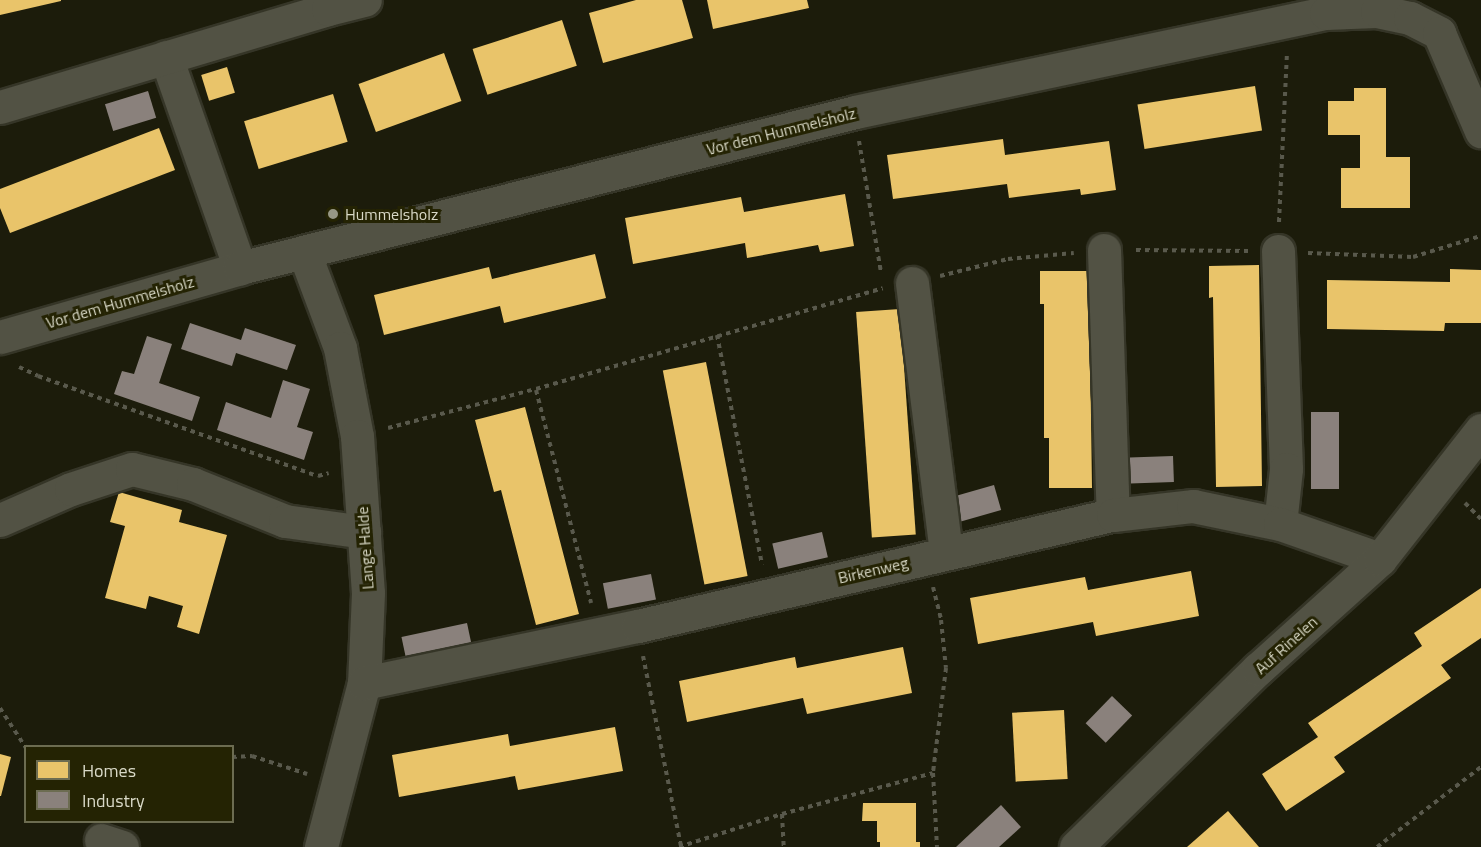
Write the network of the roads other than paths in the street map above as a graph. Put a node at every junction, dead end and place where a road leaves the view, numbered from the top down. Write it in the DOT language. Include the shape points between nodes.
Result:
graph roads {
  1 [pos="365,0"];
  2 [pos="1325,6"];
  3 [pos="166,57"];
  4 [pos="0,107"];
  5 [pos="1481,131"];
  6 [pos="1104,250"];
  7 [pos="1278,251"];
  8 [pos="304,252"];
  9 [pos="240,268"];
  10 [pos="898,286"];
  11 [pos="0,337"];
  12 [pos="1481,430"];
  13 [pos="1113,515"];
  14 [pos="0,520"];
  15 [pos="1280,524"];
  16 [pos="364,532"];
  17 [pos="935,555"];
  18 [pos="1380,559"];
  19 [pos="364,683"];
  20 [pos="321,847"];
  21 [pos="1076,847"];
  1 -- 3 [label="street"];
  2 -- 5 [label="street, Vor dem Hummelsholz" via="1410,18 1439,33"];
  2 -- 8 [label="street, Vor dem Hummelsholz" via="1288,19 855,112"];
  3 -- 4 [label="street"];
  3 -- 9 [label="street"];
  6 -- 13 [label="street"];
  7 -- 15 [label="street" via="1286,469"];
  8 -- 9 [label="street, Vor dem Hummelsholz"];
  8 -- 16 [label="street, Lange Halde" via="340,348 358,451"];
  9 -- 11 [label="street, Vor dem Hummelsholz"];
  10 -- 17 [label="street"];
  12 -- 18 [label="street, Auf Rinelen"];
  13 -- 15 [label="street, Birkenweg" via="1193,506"];
  13 -- 17 [label="street, Birkenweg"];
  14 -- 16 [label="street" via="71,489 132,469 193,484 285,521"];
  15 -- 18 [label="street, Birkenweg"];
  16 -- 19 [label="street, Lange Halde" via="368,593"];
  17 -- 19 [label="street, Birkenweg" via="638,626"];
  18 -- 21 [label="street, Auf Rinelen" via="1258,669"];
  19 -- 20 [label="street, Lange Halde"];
}
